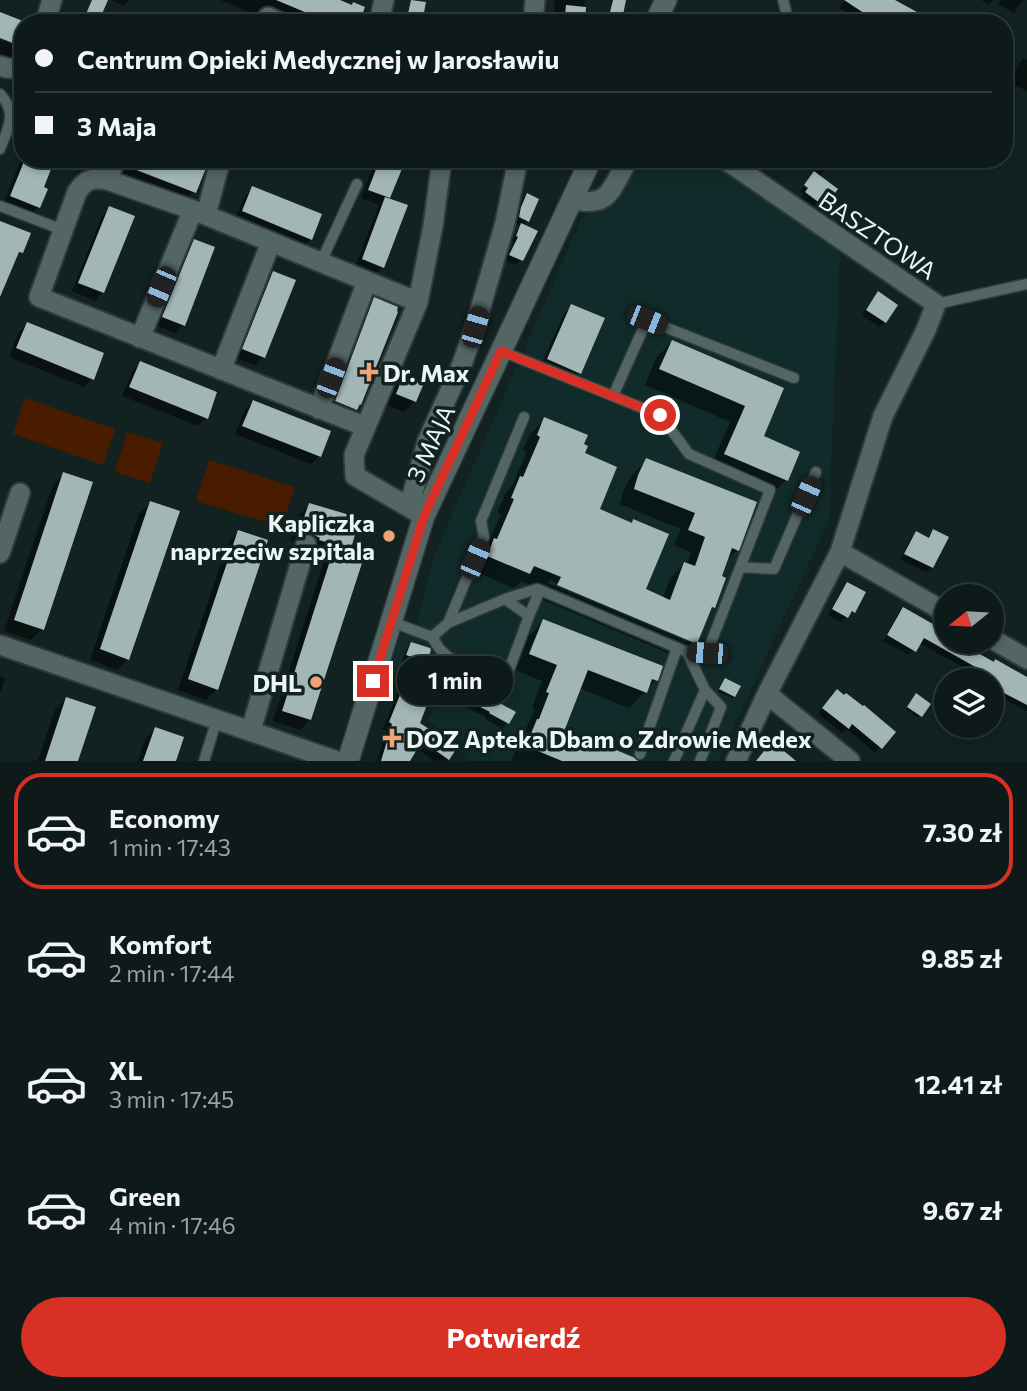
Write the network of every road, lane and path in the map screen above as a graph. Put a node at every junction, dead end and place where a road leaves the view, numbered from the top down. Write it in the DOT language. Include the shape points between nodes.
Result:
graph roads {
  1 [pos="0,94"];
  2 [pos="0,149"];
  3 [pos="112,168"];
  4 [pos="218,168"];
  5 [pos="441,168"];
  6 [pos="516,168"];
  7 [pos="587,168"];
  8 [pos="624,168"];
  9 [pos="737,168"];
  10 [pos="107,180"];
  11 [pos="357,184"];
  12 [pos="572,200"];
  13 [pos="0,206"];
  14 [pos="200,213"];
  15 [pos="63,230"];
  16 [pos="271,242"];
  17 [pos="321,262"];
  18 [pos="367,281"];
  19 [pos="1027,284"];
  20 [pos="418,302"];
  21 [pos="936,304"];
  22 [pos="140,338"];
  23 [pos="501,351"];
  24 [pos="221,370"];
  25 [pos="794,379"];
  26 [pos="613,396"];
  27 [pos="319,409"];
  28 [pos="524,417"];
  29 [pos="366,427"];
  30 [pos="816,472"];
  31 [pos="20,493"];
  32 [pos="424,516"];
  33 [pos="306,544"];
  34 [pos="840,552"];
  35 [pos="0,553"];
  36 [pos="741,566"];
  37 [pos="540,590"];
  38 [pos="505,599"];
  39 [pos="934,606"];
  40 [pos="530,617"];
  41 [pos="392,622"];
  42 [pos="448,623"];
  43 [pos="432,637"];
  44 [pos="0,645"];
  45 [pos="1004,646"];
  46 [pos="682,650"];
  47 [pos="1027,659"];
  48 [pos="705,690"];
  49 [pos="767,694"];
  50 [pos="218,719"];
  51 [pos="251,730"];
  52 [pos="640,754"];
  53 [pos="204,761"];
  54 [pos="337,761"];
  55 [pos="348,761"];
  56 [pos="674,761"];
  57 [pos="700,761"];
  58 [pos="736,761"];
  59 [pos="850,761"];
  1 -- 2 [label="lane" via="11,112"];
  3 -- 10 [label="street"];
  4 -- 14 [label="street"];
  5 -- 20 [label="street"];
  6 -- 32 [label="street" via="475,327 427,442 412,496"];
  7 -- 12 [label="street, 3 MAJA"];
  8 -- 12 [label="street" via="599,201"];
  9 -- 21 [label="street, BASZTOWA"];
  10 -- 14 [label="street"];
  10 -- 15 [label="street" via="96,178 81,185"];
  11 -- 17 [label="lane"];
  12 -- 23 [label="street, 3 MAJA"];
  13 -- 15 [label="lane"];
  14 -- 16 [label="street"];
  14 -- 22 [label="street"];
  15 -- 22 [label="street" via="39,297"];
  16 -- 17 [label="street"];
  16 -- 24 [label="street"];
  17 -- 18 [label="street"];
  18 -- 20 [label="street"];
  18 -- 27 [label="street"];
  19 -- 21 [label="lane"];
  20 -- 29 [label="street"];
  21 -- 34 [label="street" via="883,416"];
  22 -- 24 [label="street"];
  23 -- 26 [label="lane"];
  23 -- 32 [label="street, 3 MAJA"];
  24 -- 27 [label="street"];
  25 -- 26 [label="lane" via="647,320"];
  26 -- 36 [label="lane" via="660,415 689,454 770,490"];
  27 -- 29 [label="street"];
  28 -- 42 [label="lane" via="481,521 484,537"];
  29 -- 32 [label="street" via="354,456 355,476"];
  30 -- 36 [label="lane" via="774,569"];
  31 -- 35 [label="street"];
  32 -- 41 [label="street, 3 MAJA"];
  33 -- 51 [label="street"];
  34 -- 39 [label="street"];
  34 -- 49 [label="street"];
  36 -- 46 [label="lane" via="707,653"];
  37 -- 38 [label="lane"];
  37 -- 40 [label="lane"];
  37 -- 46 [label="lane"];
  38 -- 40 [label="lane"];
  38 -- 42 [label="lane"];
  40 -- 43 [label="lane" via="503,686 447,656"];
  41 -- 43 [label="lane"];
  41 -- 55 [label="street, 3 MAJA"];
  42 -- 43 [label="lane"];
  44 -- 50 [label="street"];
  45 -- 47 [label="street"];
  46 -- 48 [label="lane"];
  46 -- 52 [label="lane"];
  48 -- 56 [label="lane"];
  48 -- 57 [label="lane" via="721,707"];
  49 -- 58 [label="street"];
  49 -- 59 [label="street"];
  50 -- 51 [label="street"];
  50 -- 53 [label="lane"];
  51 -- 54 [label="street"];
}
